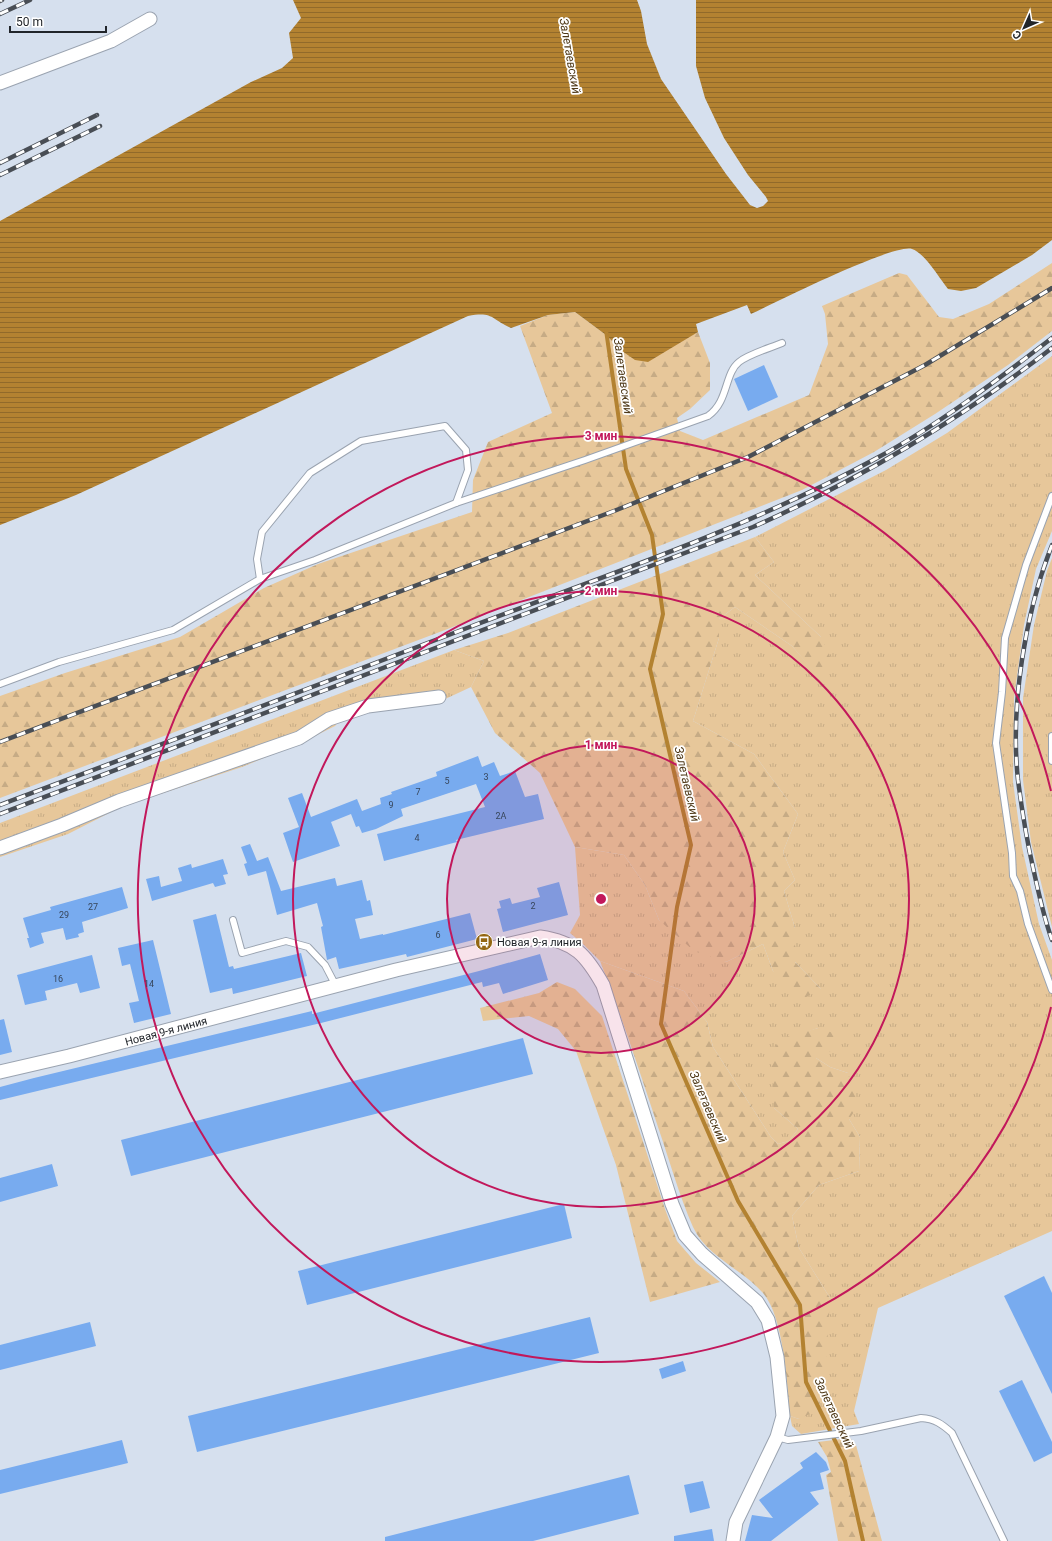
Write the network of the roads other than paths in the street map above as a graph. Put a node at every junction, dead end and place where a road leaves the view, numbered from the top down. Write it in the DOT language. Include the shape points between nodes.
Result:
graph roads {
  1 [pos="150,19"];
  2 [pos="0,83"];
  3 [pos="782,343"];
  4 [pos="1052,496"];
  5 [pos="456,503"];
  6 [pos="260,579"];
  7 [pos="0,684"];
  8 [pos="439,697"];
  9 [pos="1052,736"];
  10 [pos="1052,761"];
  11 [pos="0,848"];
  12 [pos="233,920"];
  13 [pos="336,986"];
  14 [pos="1052,990"];
  15 [pos="0,1072"];
  16 [pos="777,1437"];
  17 [pos="733,1541"];
  18 [pos="1004,1541"];
  1 -- 2 [label="street" via="111,41"];
  3 -- 5 [label="lane" via="739,362 732,371 721,402 708,416"];
  4 -- 14 [label="lane" via="1026,565 1005,638 996,743 1013,876"];
  5 -- 6 [label="lane" via="315,560"];
  5 -- 6 [label="lane" via="468,470 466,450 445,426 361,441 310,473 262,532 257,558"];
  6 -- 7 [label="lane" via="173,630 59,662"];
  8 -- 11 [label="street" via="368,706 329,718 299,738 119,801"];
  9 -- 10 [label="lane"];
  12 -- 13 [label="lane" via="242,953 286,941 308,947 325,965"];
  13 -- 15 [label="street, Новая 9-я линия"];
  13 -- 16 [label="street, Новая 9-я линия" via="540,937 558,940 575,947 591,964 603,985 672,1204 685,1235 702,1254 757,1302 768,1320 777,1357 783,1416"];
  16 -- 17 [label="street" via="736,1522"];
  16 -- 18 [label="lane" via="788,1440 861,1431 921,1418 941,1423 952,1433"];
}
